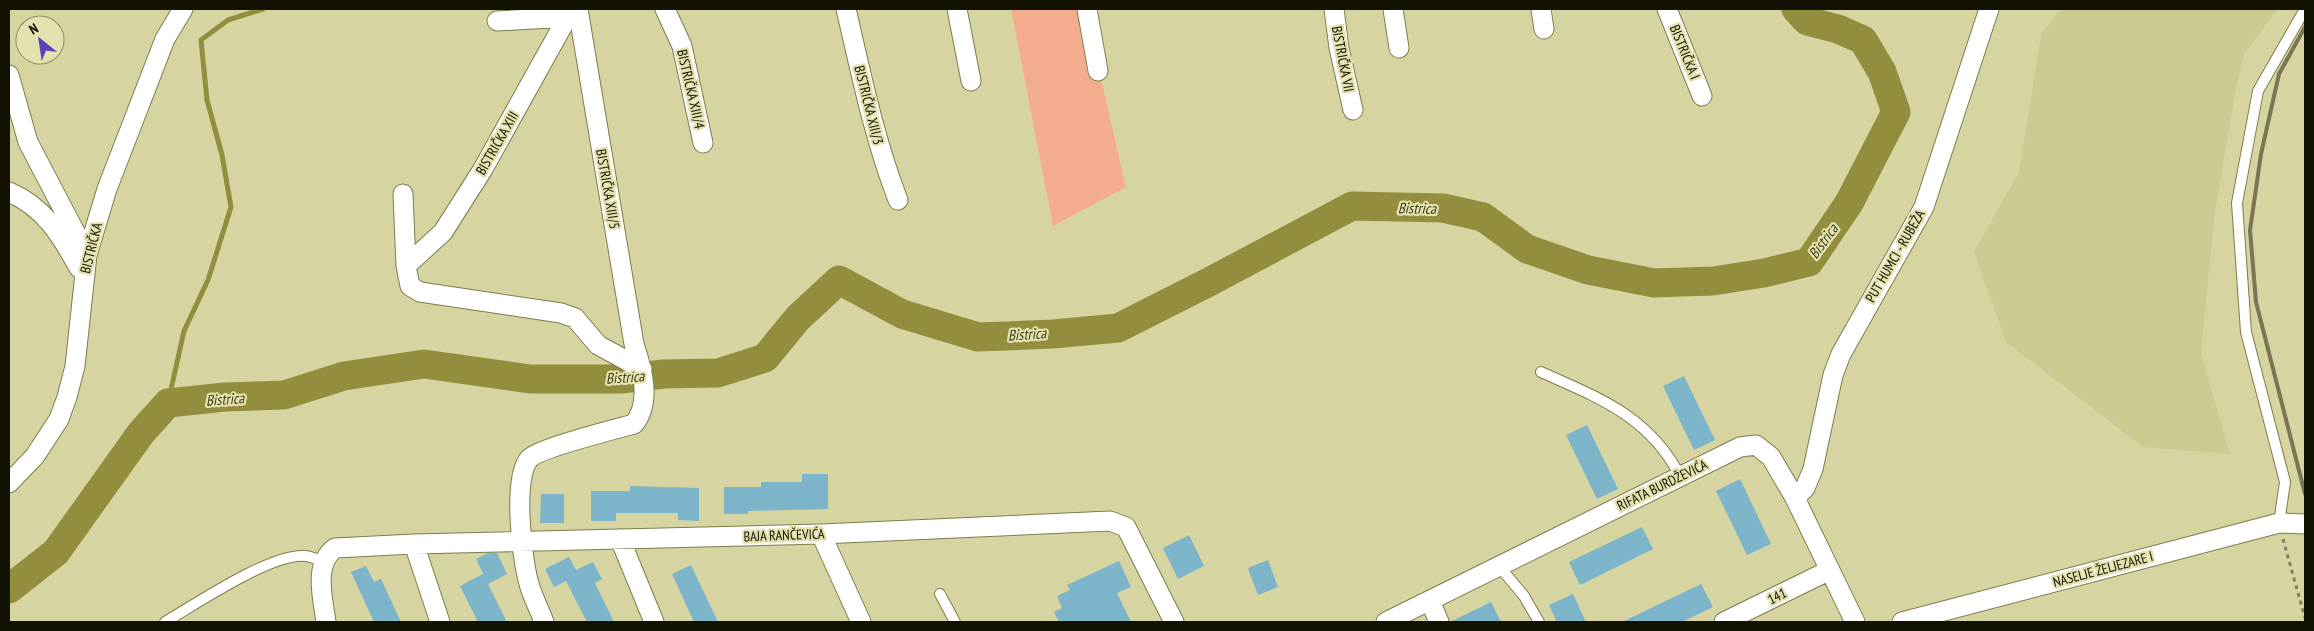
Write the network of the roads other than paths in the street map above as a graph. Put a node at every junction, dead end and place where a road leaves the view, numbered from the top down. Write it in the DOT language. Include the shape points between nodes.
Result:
graph roads {
  1 [pos="183,9"];
  2 [pos="665,9"];
  3 [pos="846,9"];
  4 [pos="957,9"];
  5 [pos="1087,9"];
  6 [pos="1334,9"];
  7 [pos="1393,9"];
  8 [pos="1541,9"];
  9 [pos="1668,9"];
  10 [pos="1989,9"];
  11 [pos="2305,9"];
  12 [pos="573,12"];
  13 [pos="497,22"];
  14 [pos="1544,29"];
  15 [pos="1399,48"];
  16 [pos="1098,71"];
  17 [pos="9,75"];
  18 [pos="971,81"];
  19 [pos="1702,96"];
  20 [pos="1353,110"];
  21 [pos="703,143"];
  22 [pos="9,192"];
  23 [pos="403,194"];
  24 [pos="898,200"];
  25 [pos="87,255"];
  26 [pos="406,266"];
  27 [pos="83,275"];
  28 [pos="642,369"];
  29 [pos="1541,372"];
  30 [pos="1680,476"];
  31 [pos="9,483"];
  32 [pos="1795,498"];
  33 [pos="2279,523"];
  34 [pos="2305,524"];
  35 [pos="821,534"];
  36 [pos="620,539"];
  37 [pos="520,541"];
  38 [pos="414,544"];
  39 [pos="329,555"];
  40 [pos="1499,566"];
  41 [pos="1830,570"];
  42 [pos="940,594"];
  43 [pos="1430,601"];
  44 [pos="165,622"];
  45 [pos="326,622"];
  46 [pos="440,622"];
  47 [pos="544,622"];
  48 [pos="654,622"];
  49 [pos="861,622"];
  50 [pos="955,622"];
  51 [pos="1174,622"];
  52 [pos="1386,622"];
  53 [pos="1439,622"];
  54 [pos="1539,622"];
  55 [pos="1724,622"];
  56 [pos="1855,622"];
  57 [pos="1902,622"];
  1 -- 25 [label="street, BISTRIČKA" via="165,39 107,189"];
  2 -- 21 [label="street, BISTRIČKA XIII/4" via="682,46"];
  3 -- 24 [label="street, BISTRIČKA XIII/3" via="874,128"];
  4 -- 18 [label="street"];
  5 -- 16 [label="street"];
  6 -- 20 [label="street, BISTRIČKA VII"];
  7 -- 15 [label="street"];
  8 -- 14 [label="street"];
  9 -- 19 [label="street, BISTRIČKA I"];
  10 -- 32 [label="street, PUT HUMCI - RUBEŽA" via="1924,207 1841,354 1833,375 1813,469 1805,488"];
  11 -- 33 [label="lane" via="2258,91 2237,202 2246,332 2285,482"];
  12 -- 13 [label="street"];
  12 -- 26 [label="street, BISTRIČKA XIII" via="443,232"];
  12 -- 28 [label="street, BISTRIČKA XIII/5" via="634,344"];
  17 -- 25 [label="street" via="28,142"];
  22 -- 27 [label="street" via="42,213 60,234"];
  23 -- 26 [label="street"];
  25 -- 27 [label="street, BISTRIČKA"];
  26 -- 28 [label="street" via="410,286 420,292 576,318 598,345"];
  27 -- 31 [label="street, BISTRIČKA" via="75,366 67,397 59,419 35,456"];
  28 -- 37 [label="street, BISTRIČKA XIII/5" via="644,395 640,415 634,424 530,457 521,471"];
  29 -- 30 [label="lane" via="1598,397 1628,415 1657,440"];
  30 -- 32 [label="street, RIFATA BURDŽEVIĆA" via="1740,446 1756,446 1771,457"];
  30 -- 40 [label="street, RIFATA BURDŽEVIĆA"];
  32 -- 41 [label="street, RIFATA BURDŽEVIĆA"];
  33 -- 34 [label="street, NASELJE ŽELJEZARE I"];
  33 -- 57 [label="street, NASELJE ŽELJEZARE I"];
  35 -- 36 [label="street, BAJA RANČEVIĆA"];
  35 -- 49 [label="street"];
  35 -- 51 [label="street, BAJA RANČEVIĆA" via="1110,521 1126,527"];
  36 -- 37 [label="street, BAJA RANČEVIĆA"];
  36 -- 48 [label="street"];
  37 -- 38 [label="street, BAJA RANČEVIĆA"];
  37 -- 47 [label="street" via="528,582"];
  38 -- 39 [label="street, BAJA RANČEVIĆA"];
  38 -- 46 [label="street"];
  39 -- 44 [label="lane" via="282,560 247,574"];
  39 -- 45 [label="street" via="321,578"];
  40 -- 43 [label="street, RIFATA BURDŽEVIĆA"];
  40 -- 54 [label="lane" via="1524,596"];
  41 -- 55 [label="street, 141"];
  41 -- 56 [label="street, RIFATA BURDŽEVIĆA"];
  42 -- 50 [label="lane"];
  43 -- 52 [label="street, RIFATA BURDŽEVIĆA"];
  43 -- 53 [label="street"];
}
